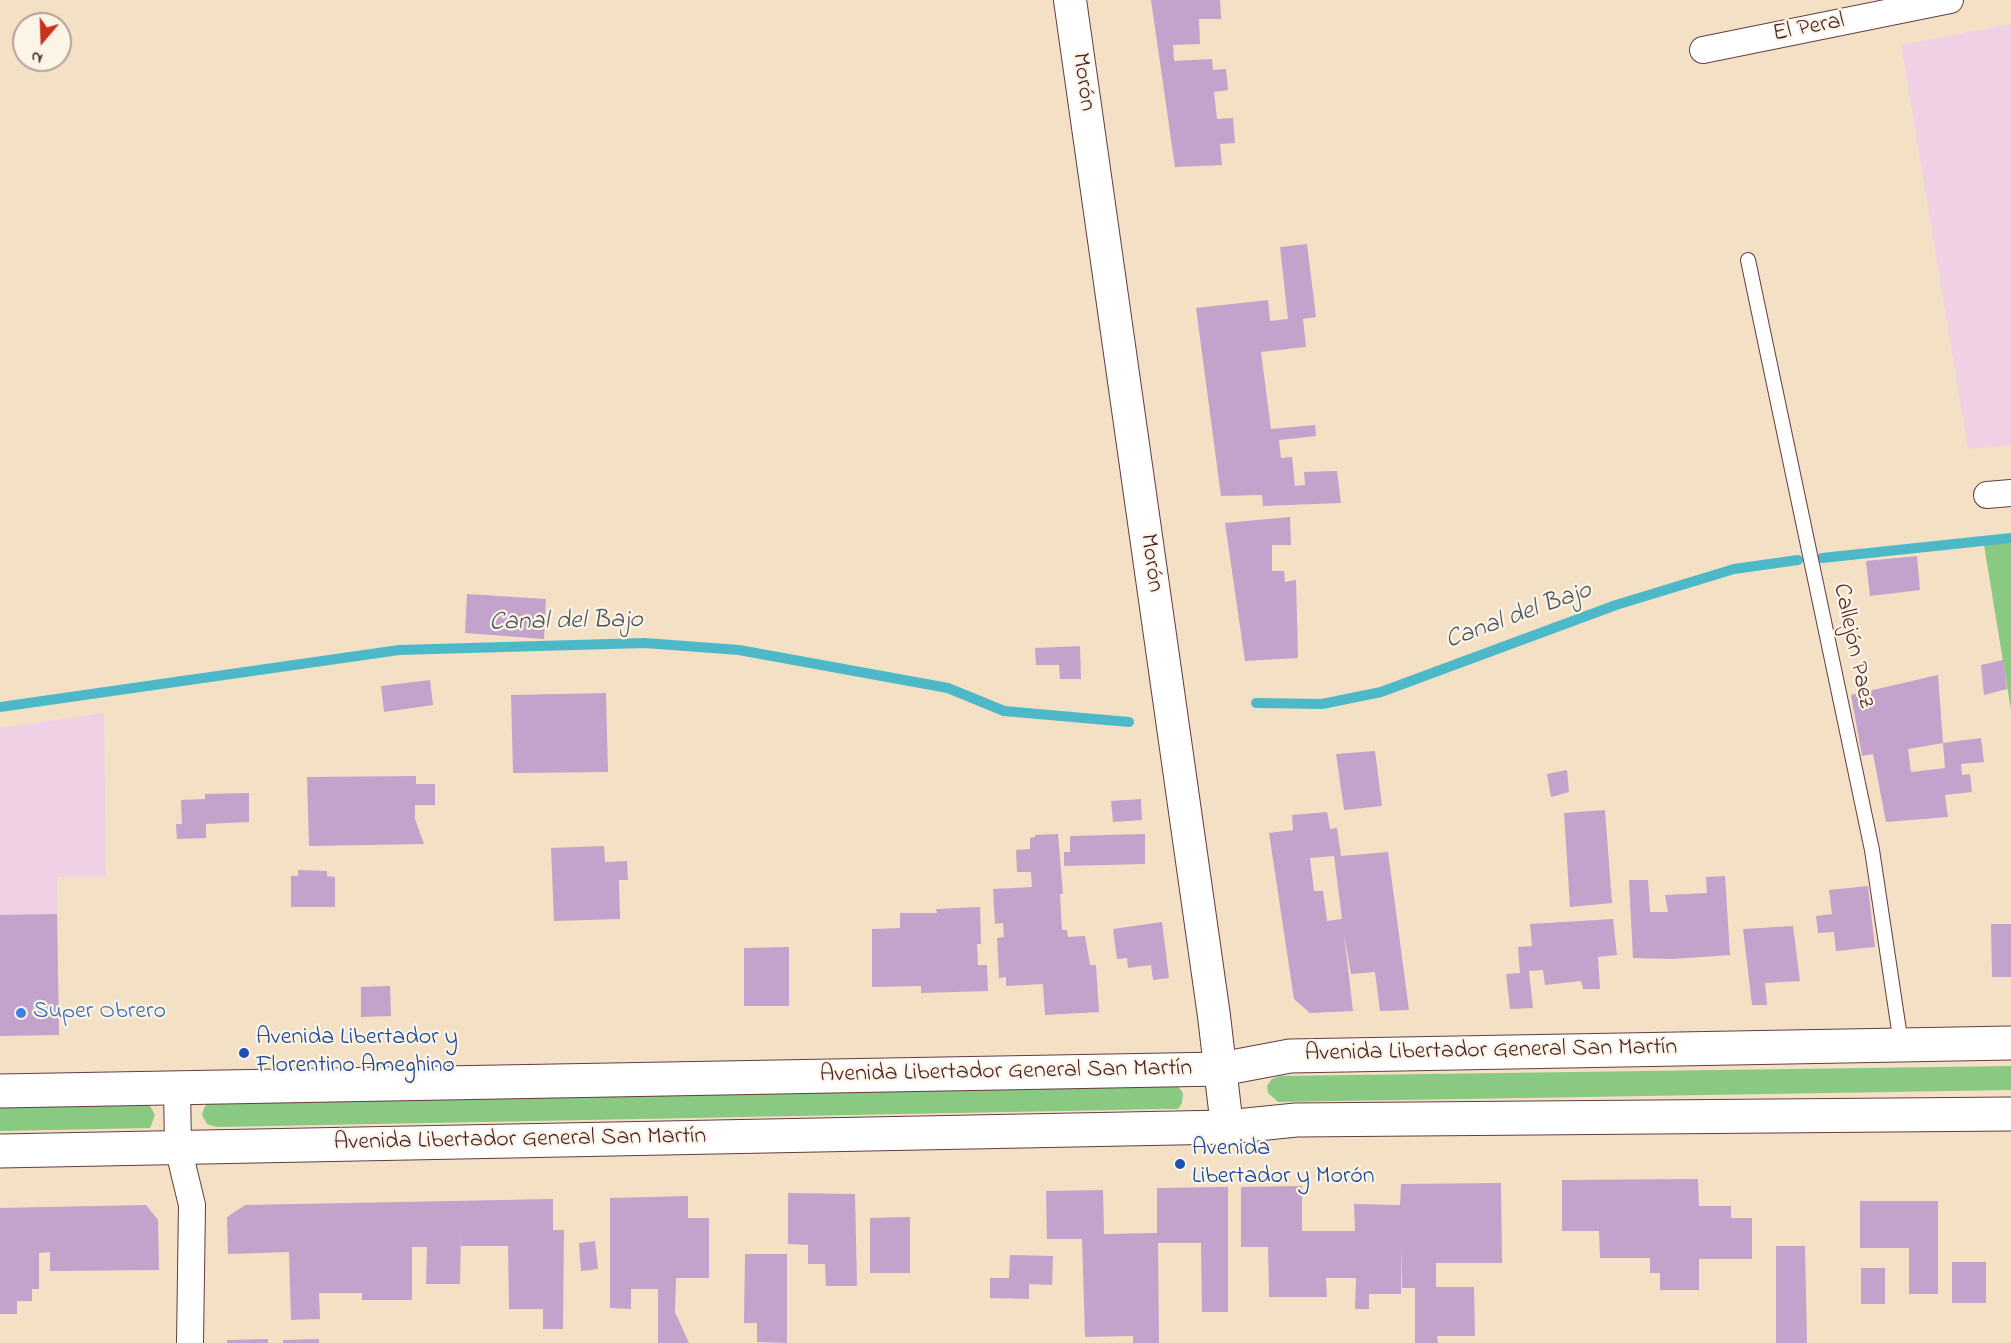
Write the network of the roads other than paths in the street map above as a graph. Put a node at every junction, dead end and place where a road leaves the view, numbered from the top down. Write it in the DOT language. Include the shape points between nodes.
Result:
graph roads {
  1 [pos="1070,0"];
  2 [pos="1950,0"];
  3 [pos="1896,5"];
  4 [pos="1702,50"];
  5 [pos="1748,260"];
  6 [pos="2011,1043"];
  7 [pos="1901,1044"];
  8 [pos="1221,1069"];
  9 [pos="177,1088"];
  10 [pos="0,1090"];
  11 [pos="2011,1114"];
  12 [pos="1227,1127"];
  13 [pos="178,1147"];
  14 [pos="0,1151"];
  15 [pos="190,1343"];
  1 -- 8 [label="street, Morón"];
  2 -- 3 [label="street, El Peral"];
  3 -- 4 [label="street, El Peral"];
  5 -- 7 [label="lane, Callejón Paez" via="1872,850"];
  6 -- 7 [label="main road, Avenida Libertador General San Martín"];
  7 -- 8 [label="main road, Avenida Libertador General San Martín" via="1290,1056"];
  8 -- 9 [label="main road, Avenida Libertador General San Martín"];
  8 -- 12 [label="street, Morón"];
  9 -- 10 [label="main road, Avenida Libertador General San Martín"];
  9 -- 13 [label="street"];
  11 -- 12 [label="main road, Avenida Libertador General San Martín" via="1296,1120"];
  12 -- 13 [label="main road, Avenida Libertador General San Martín"];
  13 -- 14 [label="main road, Avenida Libertador General San Martín"];
  13 -- 15 [label="street" via="192,1205"];
}
